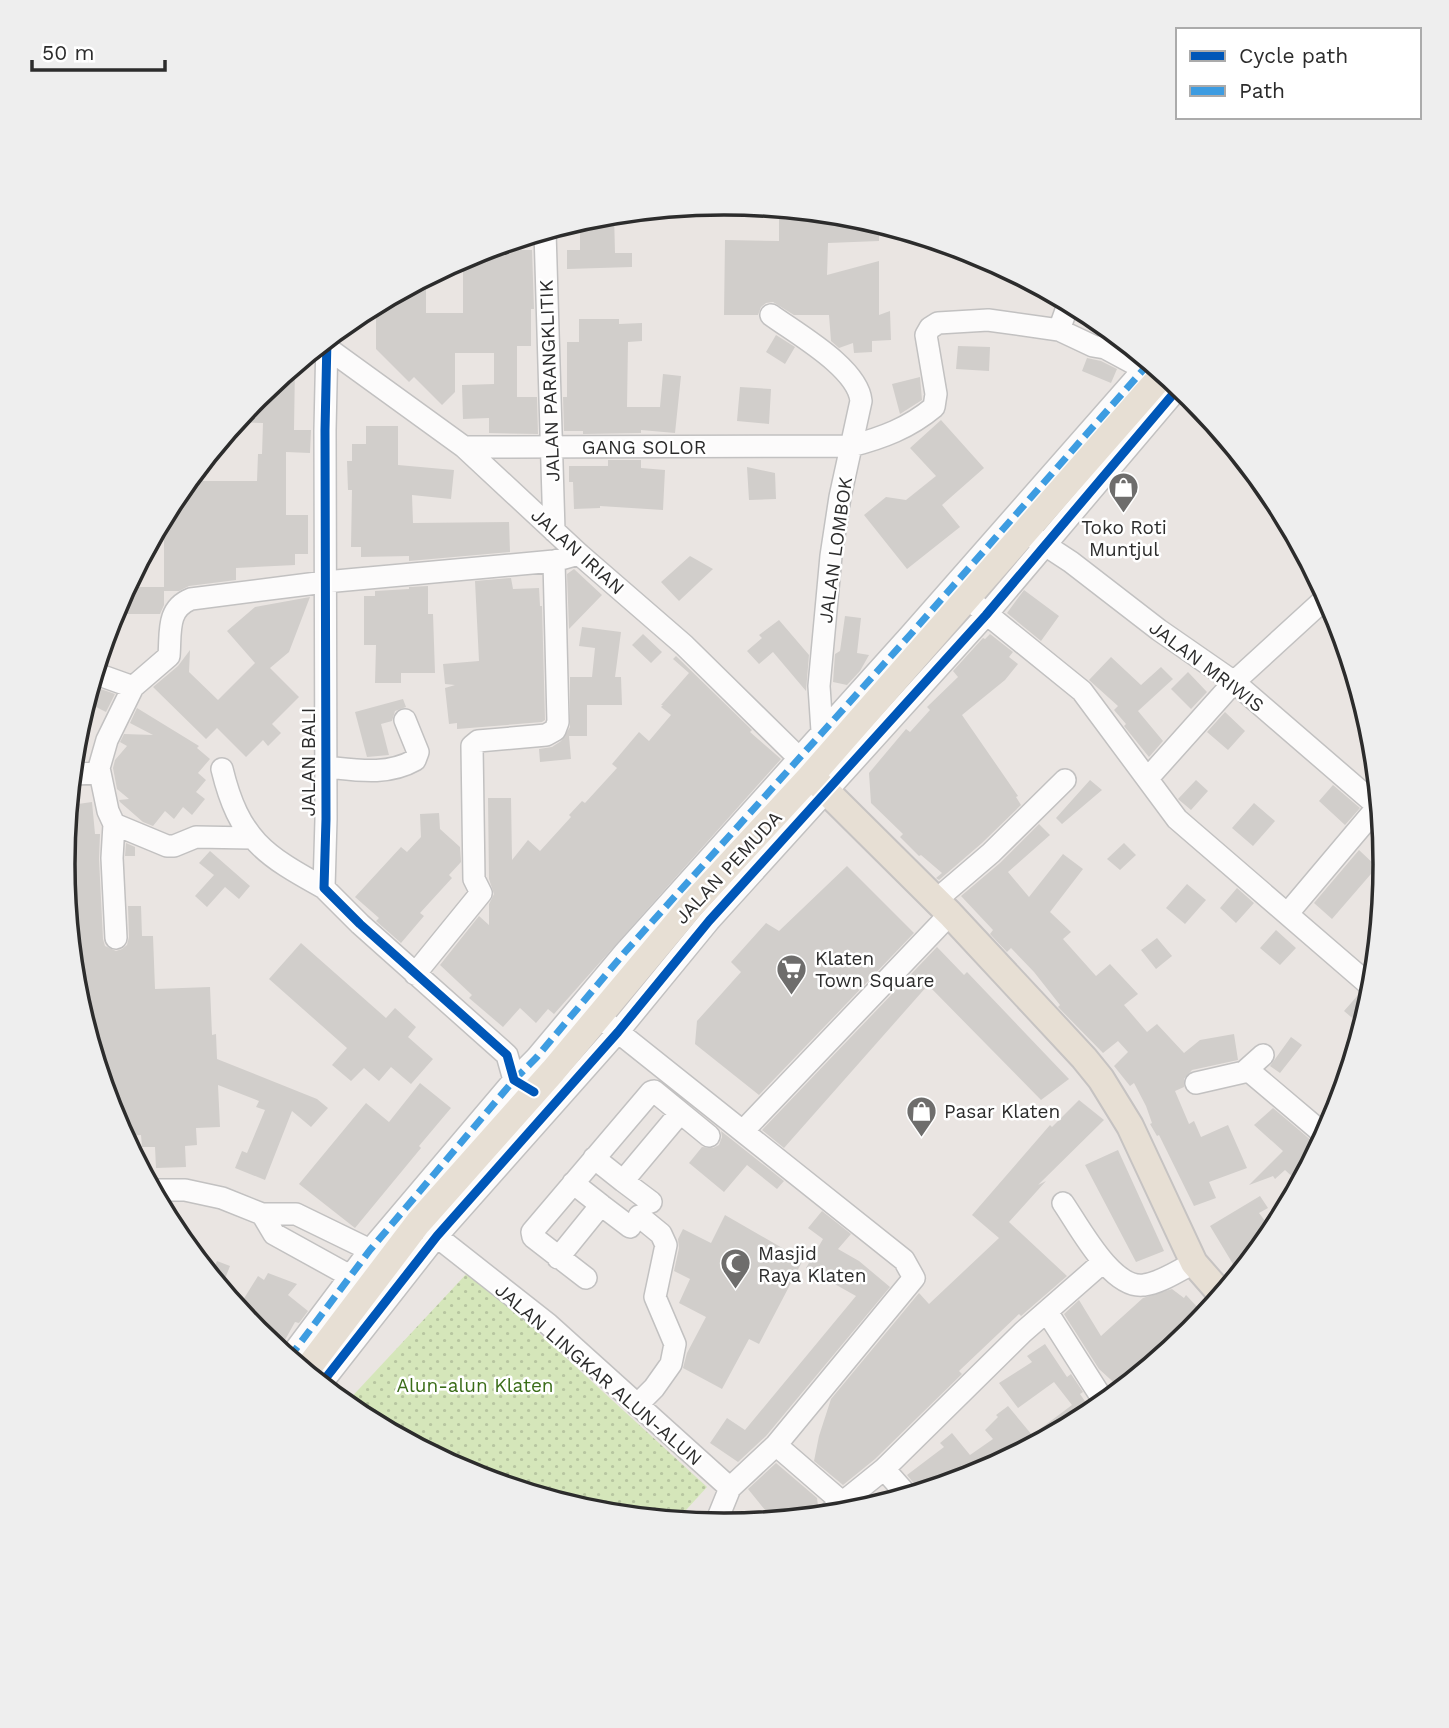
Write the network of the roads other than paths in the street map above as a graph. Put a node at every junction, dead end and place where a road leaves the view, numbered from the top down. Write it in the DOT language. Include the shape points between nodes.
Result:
graph roads {
  1 [pos="545,240"];
  2 [pos="1065,312"];
  3 [pos="771,315"];
  4 [pos="1059,330"];
  5 [pos="329,349"];
  6 [pos="323,354"];
  7 [pos="1138,364"];
  8 [pos="1155,378"];
  9 [pos="1156,378"];
  10 [pos="840,446"];
  11 [pos="464,447"];
  12 [pos="550,447"];
  13 [pos="554,531"];
  14 [pos="1036,538"];
  15 [pos="579,554"];
  16 [pos="554,561"];
  17 [pos="325,582"];
  18 [pos="1319,604"];
  19 [pos="977,606"];
  20 [pos="918,638"];
  21 [pos="103,676"];
  22 [pos="1234,682"];
  23 [pos="132,687"];
  24 [pos="405,720"];
  25 [pos="822,731"];
  26 [pos="326,767"];
  27 [pos="222,769"];
  28 [pos="100,773"];
  29 [pos="82,774"];
  30 [pos="812,776"];
  31 [pos="1148,778"];
  32 [pos="1065,780"];
  33 [pos="1370,799"];
  34 [pos="1371,816"];
  35 [pos="114,824"];
  36 [pos="251,838"];
  37 [pos="324,888"];
  38 [pos="943,907"];
  39 [pos="1288,914"];
  40 [pos="116,939"];
  41 [pos="415,974"];
  42 [pos="1363,979"];
  43 [pos="608,1024"];
  44 [pos="507,1055"];
  45 [pos="545,1064"];
  46 [pos="1196,1083"];
  47 [pos="524,1086"];
  48 [pos="681,1113"];
  49 [pos="519,1127"];
  50 [pos="1317,1128"];
  51 [pos="743,1131"];
  52 [pos="709,1136"];
  53 [pos="594,1158"];
  54 [pos="622,1181"];
  55 [pos="573,1183"];
  56 [pos="163,1190"];
  57 [pos="1063,1203"];
  58 [pos="601,1205"];
  59 [pos="262,1214"];
  60 [pos="640,1215"];
  61 [pos="428,1229"];
  62 [pos="370,1250"];
  63 [pos="1191,1256"];
  64 [pos="558,1258"];
  65 [pos="1103,1262"];
  66 [pos="350,1276"];
  67 [pos="586,1278"];
  68 [pos="1216,1288"];
  69 [pos="1047,1312"];
  70 [pos="295,1351"];
  71 [pos="311,1364"];
  72 [pos="326,1377"];
  73 [pos="1099,1394"];
  74 [pos="637,1405"];
  75 [pos="776,1445"];
  76 [pos="884,1469"];
  77 [pos="730,1488"];
  78 [pos="901,1488"];
  79 [pos="843,1502"];
  80 [pos="831,1504"];
  81 [pos="720,1513"];
  1 -- 12 [label="street, JALAN PARANGKLITIK"];
  2 -- 4 [label="street"];
  3 -- 10 [label="street, JALAN LOMBOK" via="825,354 858,389 861,401"];
  4 -- 7 [label="street"];
  4 -- 10 [label="street, GANG SOLOR" via="988,320 930,327 926,335 934,407 889,436"];
  5 -- 11 [label="street, JALAN IRIAN"];
  6 -- 17 [label="street, JALAN BALI"];
  8 -- 20 [label="street"];
  9 -- 14 [label="main road, JALAN PEMUDA"];
  10 -- 12 [label="street, GANG SOLOR"];
  10 -- 25 [label="street, JALAN LOMBOK" via="840,497 819,686"];
  11 -- 12 [label="street, GANG SOLOR"];
  11 -- 13 [label="street, JALAN IRIAN"];
  12 -- 13 [label="street, JALAN PARANGKLITIK"];
  13 -- 15 [label="street, JALAN IRIAN"];
  14 -- 19 [label="main road, JALAN PEMUDA"];
  14 -- 22 [label="street, JALAN MRIWIS"];
  15 -- 16 [label="street"];
  15 -- 30 [label="street, JALAN IRIAN" via="684,645"];
  16 -- 17 [label="street"];
  16 -- 41 [label="street" via="558,722 546,735 478,741 472,746 474,879 481,893"];
  17 -- 23 [label="street" via="180,603 172,615 169,656"];
  17 -- 26 [label="street, JALAN BALI"];
  18 -- 22 [label="street"];
  19 -- 20 [label="main road, JALAN PEMUDA"];
  19 -- 30 [label="street" via="927,681"];
  19 -- 31 [label="street" via="1082,691"];
  20 -- 25 [label="street"];
  20 -- 30 [label="main road, JALAN PEMUDA"];
  21 -- 23 [label="street"];
  22 -- 31 [label="street"];
  22 -- 33 [label="street, JALAN MRIWIS"];
  23 -- 28 [label="street" via="107,740"];
  24 -- 26 [label="street" via="418,752 415,760 382,771"];
  25 -- 30 [label="street"];
  26 -- 37 [label="street, JALAN BALI"];
  27 -- 36 [label="street" via="234,809"];
  28 -- 29 [label="street"];
  28 -- 35 [label="street"];
  30 -- 38 [label="main road"];
  30 -- 43 [label="main road, JALAN PEMUDA"];
  30 -- 45 [label="street" via="625,952"];
  31 -- 39 [label="street" via="1177,819"];
  32 -- 38 [label="street"];
  34 -- 39 [label="street"];
  35 -- 36 [label="street" via="167,846 196,837"];
  35 -- 40 [label="street"];
  36 -- 37 [label="street" via="284,865"];
  37 -- 41 [label="street"];
  38 -- 51 [label="street"];
  38 -- 63 [label="main road" via="1101,1079 1130,1126"];
  39 -- 42 [label="street"];
  41 -- 44 [label="street"];
  43 -- 45 [label="main road, JALAN PEMUDA"];
  43 -- 49 [label="street"];
  43 -- 51 [label="street"];
  44 -- 45 [label="street"];
  44 -- 47 [label="street"];
  45 -- 47 [label="main road, JALAN PEMUDA"];
  46 -- 50 [label="street" via="1245,1068"];
  47 -- 49 [label="main road, JALAN PEMUDA"];
  47 -- 62 [label="street"];
  48 -- 52 [label="street"];
  48 -- 53 [label="street" via="651,1092"];
  48 -- 54 [label="street"];
  49 -- 61 [label="main road, JALAN PEMUDA"];
  51 -- 75 [label="street" via="904,1260 914,1278"];
  53 -- 54 [label="street"];
  53 -- 55 [label="street"];
  54 -- 60 [label="street"];
  55 -- 58 [label="street"];
  55 -- 64 [label="street" via="532,1232"];
  56 -- 59 [label="street" via="222,1198"];
  57 -- 65 [label="street"];
  58 -- 60 [label="street"];
  58 -- 64 [label="street"];
  59 -- 62 [label="street" via="296,1214"];
  59 -- 66 [label="street" via="274,1234"];
  60 -- 74 [label="street" via="666,1245 655,1297 675,1344 671,1364"];
  61 -- 71 [label="main road, JALAN PEMUDA"];
  61 -- 72 [label="street"];
  61 -- 74 [label="street, JALAN LINGKAR ALUN-ALUN" via="548,1324"];
  62 -- 66 [label="street"];
  63 -- 65 [label="street" via="1142,1273 1133,1284"];
  63 -- 68 [label="main road"];
  64 -- 67 [label="street"];
  65 -- 69 [label="street"];
  66 -- 70 [label="street"];
  69 -- 73 [label="street"];
  69 -- 76 [label="street"];
  74 -- 77 [label="street, JALAN LINGKAR ALUN-ALUN"];
  75 -- 77 [label="street"];
  75 -- 80 [label="street"];
  76 -- 78 [label="street"];
  76 -- 79 [label="street"];
  77 -- 81 [label="street"];
}
